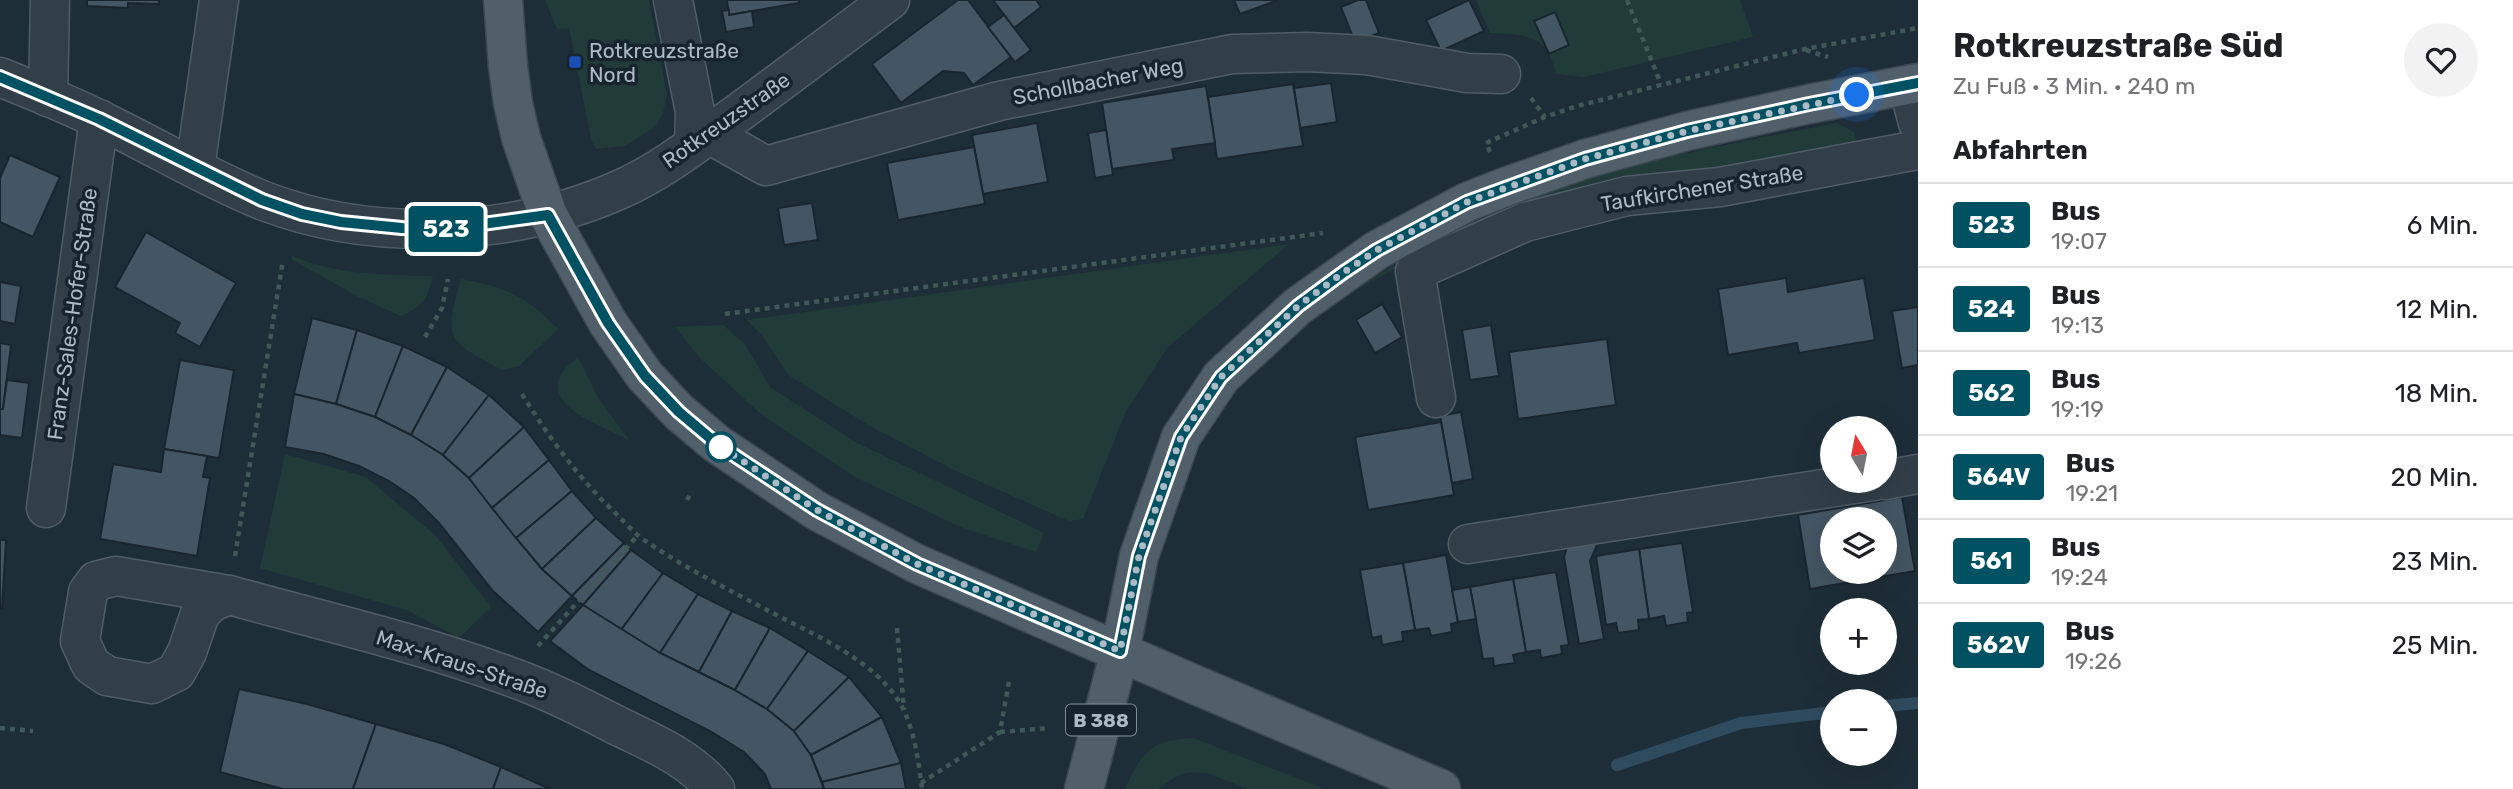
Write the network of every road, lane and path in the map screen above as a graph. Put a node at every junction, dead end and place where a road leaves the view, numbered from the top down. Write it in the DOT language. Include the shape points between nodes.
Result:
graph roads {
  1 [pos="50,0"];
  2 [pos="219,0"];
  3 [pos="503,0"];
  4 [pos="673,0"];
  5 [pos="890,0"];
  6 [pos="1627,0"];
  7 [pos="1918,28"];
  8 [pos="1501,74"];
  9 [pos="0,77"];
  10 [pos="1913,84"];
  11 [pos="1661,85"];
  12 [pos="48,97"];
  13 [pos="99,119"];
  14 [pos="1918,123"];
  15 [pos="701,140"];
  16 [pos="1486,143"];
  17 [pos="1918,150"];
  18 [pos="195,168"];
  19 [pos="548,215"];
  20 [pos="1323,233"];
  21 [pos="283,260"];
  22 [pos="448,279"];
  23 [pos="725,314"];
  24 [pos="425,337"];
  25 [pos="522,394"];
  26 [pos="1436,398"];
  27 [pos="1918,474"];
  28 [pos="1897,478"];
  29 [pos="692,491"];
  30 [pos="1820,491"];
  31 [pos="687,500"];
  32 [pos="46,508"];
  33 [pos="638,535"];
  34 [pos="1468,544"];
  35 [pos="229,595"];
  36 [pos="897,628"];
  37 [pos="1120,651"];
  38 [pos="510,676"];
  39 [pos="1009,681"];
  40 [pos="904,711"];
  41 [pos="0,728"];
  42 [pos="1050,728"];
  43 [pos="33,731"];
  44 [pos="1000,732"];
  45 [pos="922,786"];
  46 [pos="715,789"];
  47 [pos="1084,789"];
  48 [pos="1441,789"];
  1 -- 12 [label="street"];
  2 -- 18 [label="street"];
  3 -- 19 [label="main road" via="513,103"];
  4 -- 15 [label="street"];
  5 -- 15 [label="street, Rotkreuzstraße"];
  6 -- 11 [label="path"];
  7 -- 11 [label="path" via="1805,49"];
  8 -- 15 [label="street, Schollbacher Weg" via="1367,55 1232,54 999,101 766,166"];
  9 -- 12 [label="street, Rotkreuzstraße"];
  10 -- 14 [label="street"];
  10 -- 37 [label="main road, B 388" via="1687,131 1585,159 1467,202 1386,244 1344,272 1298,306 1221,377 1181,437 1139,556"];
  11 -- 16 [label="path" via="1545,117"];
  12 -- 13 [label="street, Rotkreuzstraße"];
  13 -- 18 [label="street, Rotkreuzstraße"];
  13 -- 32 [label="street, Franz-Sales-Hofer-Straße"];
  15 -- 19 [label="street, Rotkreuzstraße" via="621,189"];
  17 -- 26 [label="street, Taufkirchener Straße" via="1720,187 1627,196 1525,222 1415,271"];
  18 -- 19 [label="street, Rotkreuzstraße" via="262,200 341,222 446,229"];
  19 -- 37 [label="main road" via="608,323 645,376 717,444 817,510 917,564"];
  20 -- 23 [label="path"];
  21 -- 35 [label="path"];
  22 -- 24 [label="path" via="442,308"];
  25 -- 33 [label="path" via="580,476"];
  27 -- 28 [label="street"];
  29 -- 31 [label="path"];
  30 -- 34 [label="street" via="1590,531"];
  33 -- 38 [label="path"];
  33 -- 40 [label="path" via="689,569 859,662 885,682"];
  35 -- 38 [label="street, Max-Kraus-Straße"];
  36 -- 40 [label="path"];
  37 -- 47 [label="main road, B 388"];
  37 -- 48 [label="main road"];
  38 -- 46 [label="street, Max-Kraus-Straße" via="669,751 701,771"];
  39 -- 44 [label="path"];
  40 -- 45 [label="path"];
  41 -- 43 [label="path"];
  42 -- 44 [label="path"];
  44 -- 45 [label="path"];
}
